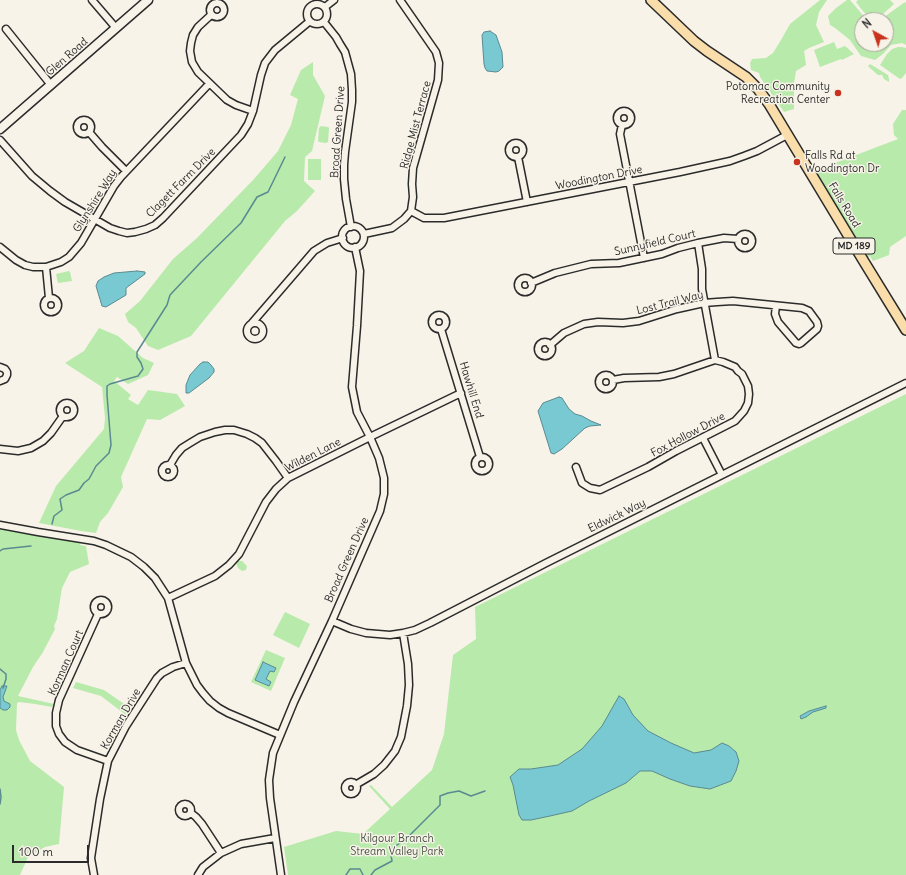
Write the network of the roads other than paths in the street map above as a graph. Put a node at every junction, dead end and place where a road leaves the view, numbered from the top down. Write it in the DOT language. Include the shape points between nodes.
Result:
graph roads {
  1 [pos="92,0"];
  2 [pos="148,0"];
  3 [pos="305,0"];
  4 [pos="334,0"];
  5 [pos="400,0"];
  6 [pos="651,0"];
  7 [pos="310,6"];
  8 [pos="325,7"];
  9 [pos="211,15"];
  10 [pos="310,21"];
  11 [pos="324,22"];
  12 [pos="116,28"];
  13 [pos="6,29"];
  14 [pos="209,84"];
  15 [pos="51,85"];
  16 [pos="253,110"];
  17 [pos="622,125"];
  18 [pos="0,129"];
  19 [pos="89,132"];
  20 [pos="787,135"];
  21 [pos="0,140"];
  22 [pos="518,157"];
  23 [pos="126,171"];
  24 [pos="629,182"];
  25 [pos="527,202"];
  26 [pos="410,211"];
  27 [pos="94,220"];
  28 [pos="351,226"];
  29 [pos="364,234"];
  30 [pos="343,238"];
  31 [pos="738,238"];
  32 [pos="698,243"];
  33 [pos="0,247"];
  34 [pos="355,248"];
  35 [pos="644,258"];
  36 [pos="46,268"];
  37 [pos="531,282"];
  38 [pos="49,298"];
  39 [pos="704,303"];
  40 [pos="776,306"];
  41 [pos="252,323"];
  42 [pos="441,329"];
  43 [pos="906,330"];
  44 [pos="550,345"];
  45 [pos="715,360"];
  46 [pos="0,367"];
  47 [pos="613,380"];
  48 [pos="0,381"];
  49 [pos="906,383"];
  50 [pos="461,393"];
  51 [pos="63,416"];
  52 [pos="370,437"];
  53 [pos="703,438"];
  54 [pos="0,449"];
  55 [pos="480,457"];
  56 [pos="170,465"];
  57 [pos="576,467"];
  58 [pos="722,475"];
  59 [pos="288,478"];
  60 [pos="0,525"];
  61 [pos="168,598"];
  62 [pos="98,614"];
  63 [pos="332,621"];
  64 [pos="403,633"];
  65 [pos="186,663"];
  66 [pos="280,735"];
  67 [pos="108,761"];
  68 [pos="357,784"];
  69 [pos="190,813"];
  70 [pos="275,838"];
  71 [pos="221,853"];
  72 [pos="94,875"];
  73 [pos="198,875"];
  74 [pos="281,875"];
  1 -- 12 [label="street"];
  2 -- 12 [label="main road, Glen Road"];
  3 -- 7 [label="street"];
  4 -- 8 [label="street"];
  5 -- 26 [label="street, Ridge Mist Terrace" via="433,47 440,71 412,168 413,198"];
  6 -- 20 [label="main road, Falls Road / MD 189" via="694,41 752,82 769,104"];
  7 -- 8 [label="street" via="319,4"];
  7 -- 10 [label="street" via="307,14"];
  8 -- 11 [label="street" via="328,16"];
  9 -- 14 [label="street" via="198,27 190,51 192,62"];
  10 -- 11 [label="street" via="316,24"];
  10 -- 16 [label="street, Clagett Farm Drive" via="274,50 265,63"];
  11 -- 28 [label="street, Broad Green Drive" via="345,52 351,74 352,102 344,165"];
  12 -- 15 [label="main road, Glen Road"];
  13 -- 15 [label="street"];
  14 -- 16 [label="street" via="236,105"];
  14 -- 23 [label="street, Glynshire Way"];
  15 -- 18 [label="main road, Glen Road"];
  16 -- 27 [label="street, Clagett Farm Drive" via="242,135 155,225 127,232 110,228"];
  17 -- 24 [label="street" via="620,134"];
  19 -- 23 [label="street"];
  20 -- 24 [label="street, Woodington Drive" via="757,151 730,161"];
  20 -- 43 [label="main road, Falls Road / MD 189"];
  21 -- 27 [label="street, Clagett Farm Drive" via="32,176 65,202"];
  22 -- 25 [label="street"];
  23 -- 27 [label="street, Glynshire Way"];
  24 -- 25 [label="street, Woodington Drive"];
  24 -- 35 [label="street"];
  25 -- 26 [label="street, Woodington Drive" via="444,218 424,218"];
  26 -- 29 [label="street" via="392,228"];
  27 -- 36 [label="street, Glynshire Way" via="81,243 69,257"];
  28 -- 29 [label="street" via="357,227"];
  28 -- 30 [label="street" via="344,231"];
  29 -- 34 [label="street" via="363,241"];
  30 -- 34 [label="street" via="348,246"];
  30 -- 41 [label="street" via="314,251"];
  31 -- 32 [label="street, Sunnyfield Court"];
  32 -- 35 [label="street, Sunnyfield Court"];
  32 -- 39 [label="street"];
  33 -- 36 [label="street" via="24,265"];
  34 -- 52 [label="street, Broad Green Drive" via="360,271 352,387 357,412"];
  35 -- 37 [label="street, Sunnyfield Court" via="619,263 591,264"];
  36 -- 38 [label="street"];
  39 -- 40 [label="street, Lost Trail Way" via="733,302"];
  39 -- 44 [label="street, Lost Trail Way" via="639,321 584,324 564,333"];
  39 -- 45 [label="street"];
  40 -- 40 [label="street, Lost Trail Way" via="806,309 817,322 817,329 801,343 796,343 778,322"];
  42 -- 50 [label="street, Hawhill End"];
  45 -- 47 [label="street" via="659,377"];
  45 -- 53 [label="street, Fox Hollow Drive" via="735,367 742,374 748,386 748,403 735,421"];
  46 -- 48 [label="street" via="5,368 7,375"];
  49 -- 58 [label="street, Eldwick Way"];
  50 -- 52 [label="street, Wilden Lane"];
  50 -- 55 [label="street, Hawhill End"];
  51 -- 54 [label="street" via="52,432 31,448 18,451"];
  52 -- 59 [label="street, Wilden Lane"];
  52 -- 63 [label="street, Broad Green Drive" via="384,478 384,494 380,511"];
  53 -- 57 [label="street, Fox Hollow Drive" via="600,490 582,483"];
  53 -- 58 [label="street"];
  56 -- 59 [label="street" via="182,448 200,437 234,430 262,443"];
  58 -- 64 [label="street, Eldwick Way" via="430,623"];
  59 -- 61 [label="street, Wilden Lane" via="266,502 239,554 229,566 215,576"];
  60 -- 61 [label="street" via="106,544 144,567"];
  61 -- 65 [label="street"];
  62 -- 67 [label="street, Korman Court" via="59,700 56,726 64,742 77,750"];
  63 -- 64 [label="street, Eldwick Way" via="366,633"];
  63 -- 66 [label="street, Broad Green Drive"];
  64 -- 68 [label="street" via="409,685 401,737 395,751 384,765"];
  65 -- 66 [label="street" via="203,693 219,708"];
  65 -- 67 [label="street, Korman Drive" via="173,667 157,678 126,726"];
  66 -- 70 [label="street, Broad Green Drive" via="273,752 269,780"];
  67 -- 72 [label="street, Korman Drive" via="91,858"];
  69 -- 71 [label="street" via="202,824"];
  70 -- 71 [label="street" via="241,844"];
  70 -- 74 [label="street, Broad Green Drive"];
  71 -- 73 [label="street"];
}
